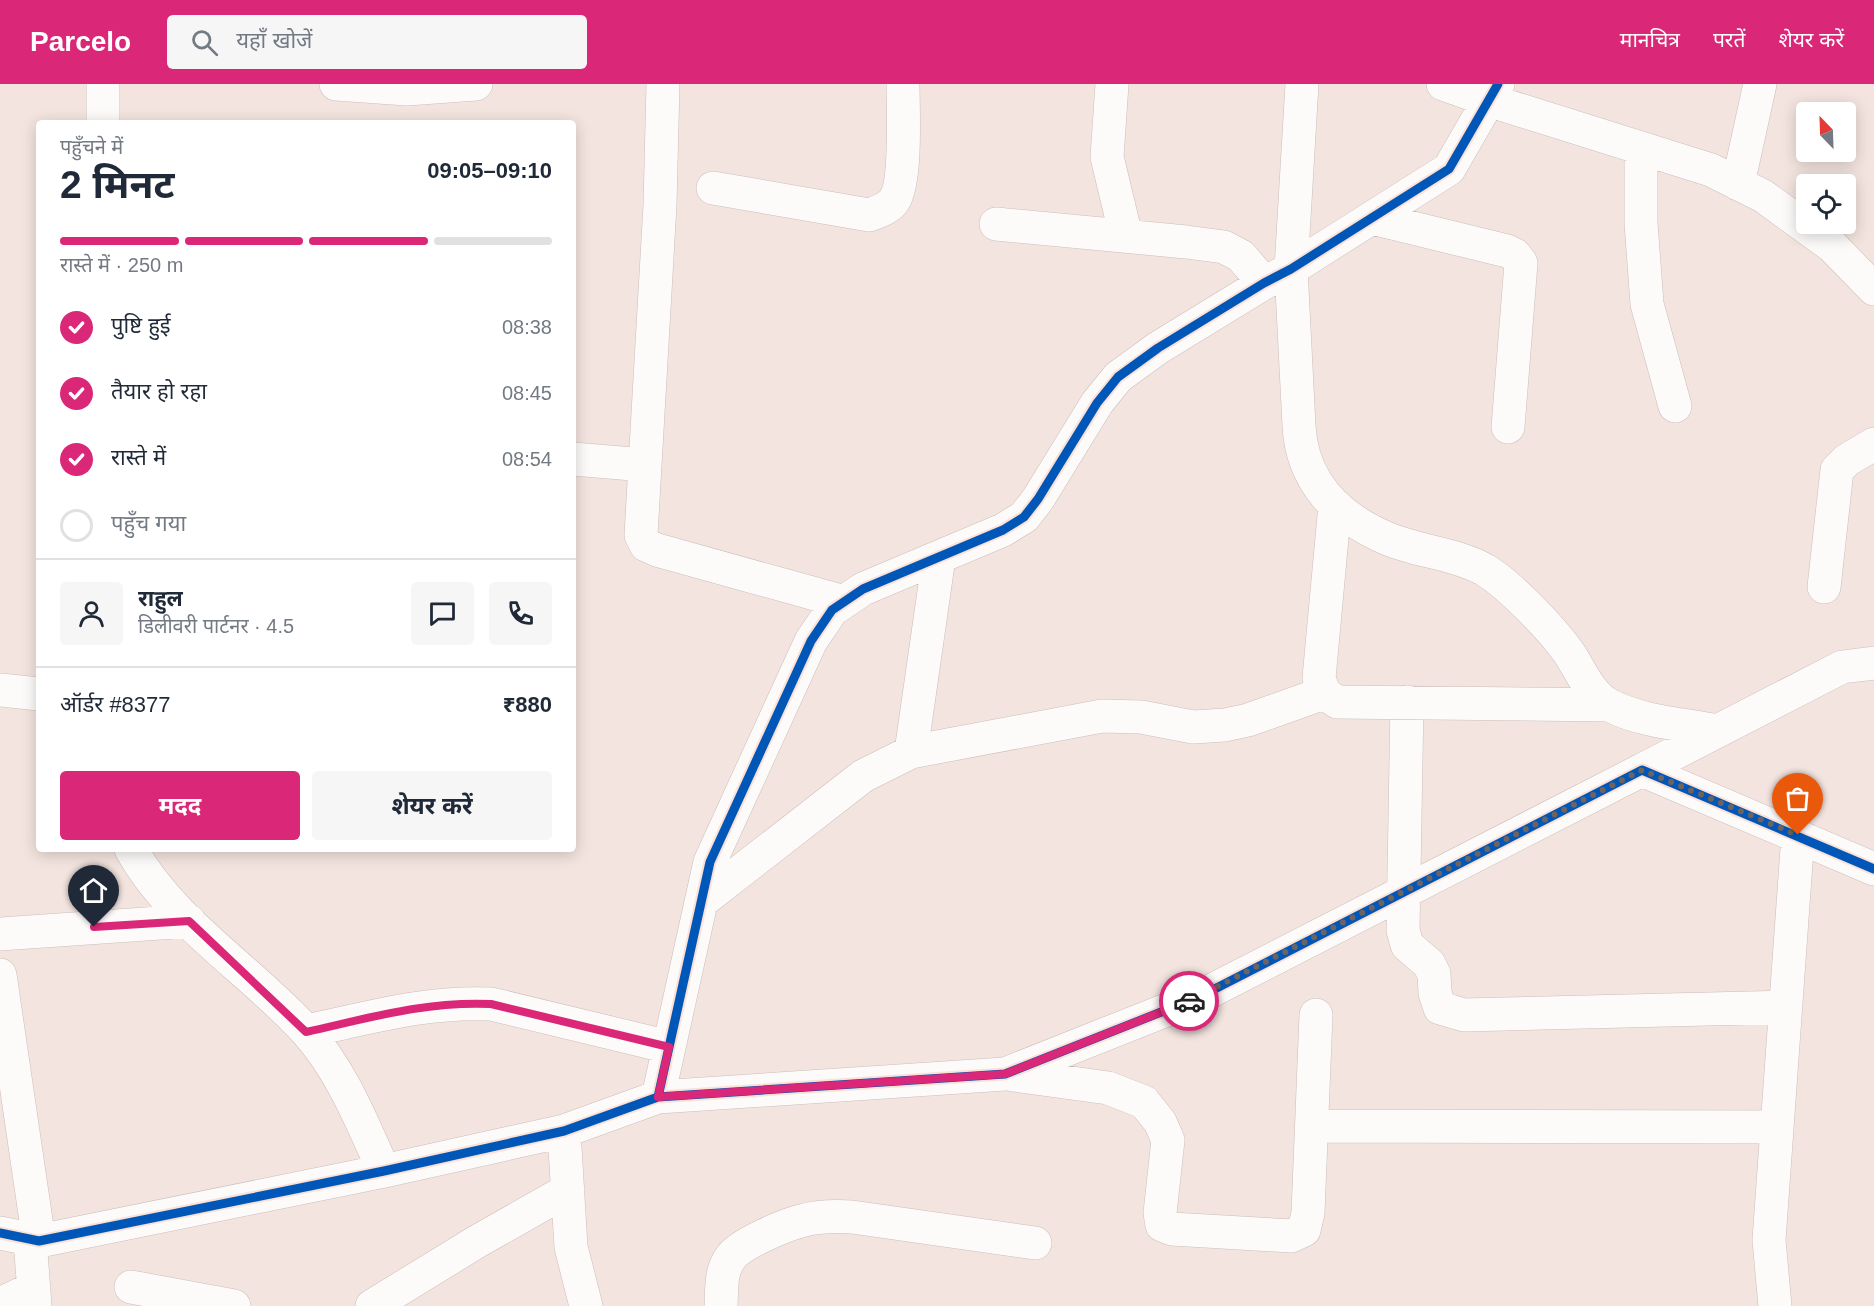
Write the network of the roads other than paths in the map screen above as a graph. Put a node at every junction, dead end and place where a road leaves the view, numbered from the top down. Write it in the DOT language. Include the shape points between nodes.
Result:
graph roads {
  1 [pos="103,84"];
  2 [pos="336,84"];
  3 [pos="476,84"];
  4 [pos="663,84"];
  5 [pos="903,84"];
  6 [pos="1112,84"];
  7 [pos="1302,84"];
  8 [pos="1443,84"];
  9 [pos="1760,84"];
  10 [pos="1493,92"];
  11 [pos="103,120"];
  12 [pos="1641,149"];
  13 [pos="1738,184"];
  14 [pos="712,188"];
  15 [pos="1372,218"];
  16 [pos="996,224"];
  17 [pos="1126,236"];
  18 [pos="1278,276"];
  19 [pos="1874,289"];
  20 [pos="1675,406"];
  21 [pos="1508,427"];
  22 [pos="1874,444"];
  23 [pos="576,459"];
  24 [pos="645,465"];
  25 [pos="1335,505"];
  26 [pos="939,557"];
  27 [pos="1824,586"];
  28 [pos="844,602"];
  29 [pos="1874,663"];
  30 [pos="0,690"];
  31 [pos="1324,693"];
  32 [pos="36,694"];
  33 [pos="1407,702"];
  34 [pos="1609,705"];
  35 [pos="1717,731"];
  36 [pos="911,752"];
  37 [pos="1642,770"];
  38 [pos="1798,835"];
  39 [pos="133,852"];
  40 [pos="1874,869"];
  41 [pos="1405,891"];
  42 [pos="701,902"];
  43 [pos="189,921"];
  44 [pos="0,934"];
  45 [pos="0,975"];
  46 [pos="1786,1007"];
  47 [pos="1316,1015"];
  48 [pos="306,1032"];
  49 [pos="669,1047"];
  50 [pos="1005,1074"];
  51 [pos="658,1097"];
  52 [pos="1312,1126"];
  53 [pos="1777,1127"];
  54 [pos="564,1131"];
  55 [pos="384,1171"];
  56 [pos="568,1190"];
  57 [pos="23,1238"];
  58 [pos="1035,1243"];
  59 [pos="131,1287"];
  60 [pos="34,1297"];
  61 [pos="0,1304"];
  62 [pos="234,1306"];
  63 [pos="372,1306"];
  64 [pos="586,1306"];
  65 [pos="721,1306"];
  66 [pos="1775,1306"];
  1 -- 11 [label="street"];
  2 -- 3 [label="street" via="407,89"];
  4 -- 24 [label="street"];
  5 -- 14 [label="street" via="902,175 895,201 884,209 868,215"];
  6 -- 17 [label="street" via="1107,157"];
  7 -- 18 [label="street"];
  8 -- 10 [label="street"];
  9 -- 13 [label="street"];
  10 -- 12 [label="street"];
  10 -- 15 [label="street" via="1449,169"];
  12 -- 13 [label="street" via="1711,170"];
  12 -- 20 [label="street" via="1647,304"];
  13 -- 19 [label="street" via="1763,196 1832,246"];
  15 -- 18 [label="street"];
  15 -- 21 [label="street" via="1507,251 1521,263"];
  16 -- 17 [label="street"];
  17 -- 18 [label="street" via="1224,247"];
  18 -- 25 [label="street" via="1300,447 1323,494"];
  18 -- 26 [label="street" via="1158,348 1118,377 1024,517"];
  22 -- 27 [label="street" via="1837,470"];
  23 -- 24 [label="street"];
  24 -- 28 [label="street" via="641,535 646,545"];
  25 -- 31 [label="street" via="1319,678"];
  25 -- 34 [label="street" via="1349,518 1386,538 1485,570 1553,633 1591,689"];
  26 -- 28 [label="street" via="863,589"];
  26 -- 36 [label="street"];
  28 -- 42 [label="street" via="832,610 811,641 710,862"];
  29 -- 35 [label="street" via="1842,667"];
  30 -- 32 [label="street"];
  31 -- 33 [label="street" via="1337,702"];
  31 -- 36 [label="street" via="1225,725 1193,727 1141,717 1102,716"];
  33 -- 34 [label="street"];
  33 -- 41 [label="street"];
  34 -- 35 [label="street" via="1632,715"];
  35 -- 37 [label="street"];
  36 -- 42 [label="street" via="863,776"];
  37 -- 38 [label="street"];
  37 -- 41 [label="street"];
  38 -- 40 [label="street"];
  38 -- 46 [label="street"];
  39 -- 43 [label="street" via="166,899"];
  41 -- 46 [label="street" via="1403,930 1407,945 1429,964 1440,1008 1464,1015"];
  41 -- 50 [label="street" via="1199,997"];
  42 -- 49 [label="street"];
  43 -- 44 [label="street"];
  43 -- 48 [label="street"];
  45 -- 57 [label="street"];
  46 -- 53 [label="street"];
  47 -- 52 [label="street"];
  48 -- 49 [label="street" via="423,1006 463,1002 491,1004"];
  48 -- 55 [label="street" via="346,1087"];
  49 -- 51 [label="street"];
  50 -- 51 [label="street"];
  50 -- 52 [label="street" via="1108,1088 1144,1102 1168,1140 1160,1213 1162,1225 1172,1229 1291,1236 1304,1230"];
  51 -- 54 [label="street"];
  52 -- 53 [label="street"];
  53 -- 66 [label="street" via="1769,1240"];
  54 -- 55 [label="street"];
  54 -- 56 [label="street"];
  55 -- 57 [label="street"];
  56 -- 63 [label="street"];
  56 -- 64 [label="street" via="571,1247"];
  57 -- 60 [label="street"];
  58 -- 65 [label="street" via="832,1216 801,1221 742,1246 731,1256 723,1272"];
  59 -- 62 [label="street"];
  60 -- 61 [label="street"];
}
